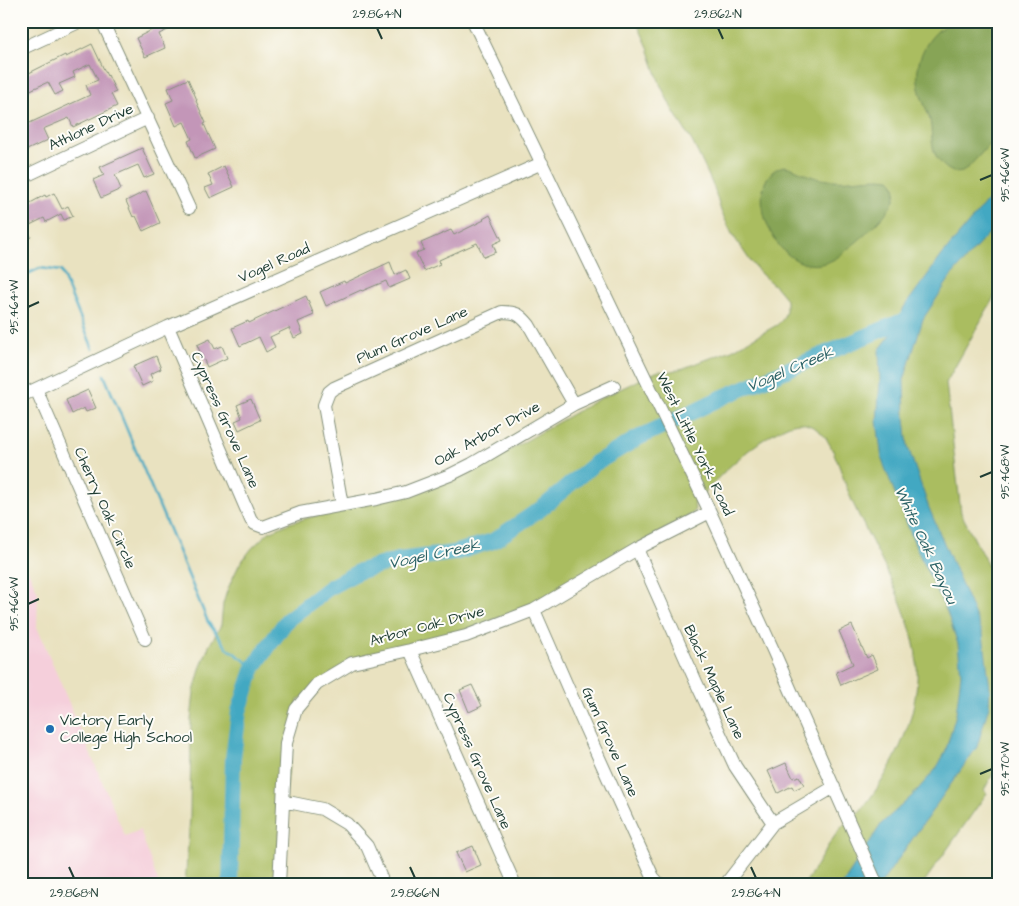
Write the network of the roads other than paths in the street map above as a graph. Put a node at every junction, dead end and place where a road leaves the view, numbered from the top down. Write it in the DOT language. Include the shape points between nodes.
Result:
graph roads {
  1 [pos="81,21"];
  2 [pos="102,21"];
  3 [pos="474,21"];
  4 [pos="21,48"];
  5 [pos="148,118"];
  6 [pos="542,162"];
  7 [pos="21,178"];
  8 [pos="189,208"];
  9 [pos="168,328"];
  10 [pos="614,386"];
  11 [pos="36,389"];
  12 [pos="21,396"];
  13 [pos="574,404"];
  14 [pos="342,505"];
  15 [pos="710,512"];
  16 [pos="255,524"];
  17 [pos="637,549"];
  18 [pos="534,610"];
  19 [pos="145,639"];
  20 [pos="410,650"];
  21 [pos="834,787"];
  22 [pos="283,801"];
  23 [pos="773,823"];
  24 [pos="278,885"];
  25 [pos="384,885"];
  26 [pos="516,885"];
  27 [pos="660,885"];
  28 [pos="725,885"];
  29 [pos="877,885"];
  1 -- 4 [label="street"];
  2 -- 5 [label="street"];
  3 -- 6 [label="street, West Little York Road"];
  5 -- 7 [label="street, Athlone Drive"];
  5 -- 8 [label="street"];
  6 -- 9 [label="street, Vogel Road"];
  6 -- 15 [label="street, West Little York Road"];
  9 -- 11 [label="street, Vogel Road"];
  9 -- 16 [label="street, Cypress Grove Lane"];
  10 -- 13 [label="street, Oak Arbor Drive"];
  11 -- 12 [label="street, Vogel Road"];
  11 -- 19 [label="street, Cherry Oak Circle"];
  13 -- 14 [label="street, Oak Arbor Drive" via="450,474 406,492"];
  13 -- 14 [label="street, Plum Grove Lane" via="529,325 514,312 502,312 329,392 324,405"];
  14 -- 16 [label="street, Oak Arbor Drive" via="300,513 262,527"];
  15 -- 17 [label="street, Arbor Oak Drive"];
  15 -- 21 [label="street, West Little York Road"];
  17 -- 18 [label="street, Arbor Oak Drive"];
  17 -- 23 [label="street, Black Maple Lane" via="735,766"];
  18 -- 20 [label="street, Arbor Oak Drive" via="466,636"];
  18 -- 27 [label="street, Gum Grove Lane" via="653,877"];
  20 -- 22 [label="street, Arbor Oak Drive" via="352,663 317,684 296,710 286,743"];
  20 -- 26 [label="street, Cypress Grove Lane"];
  21 -- 23 [label="street"];
  21 -- 29 [label="street, West Little York Road"];
  22 -- 24 [label="street, Arbor Oak Drive"];
  22 -- 25 [label="street" via="322,809 347,824 367,846"];
  23 -- 28 [label="street"];
}
